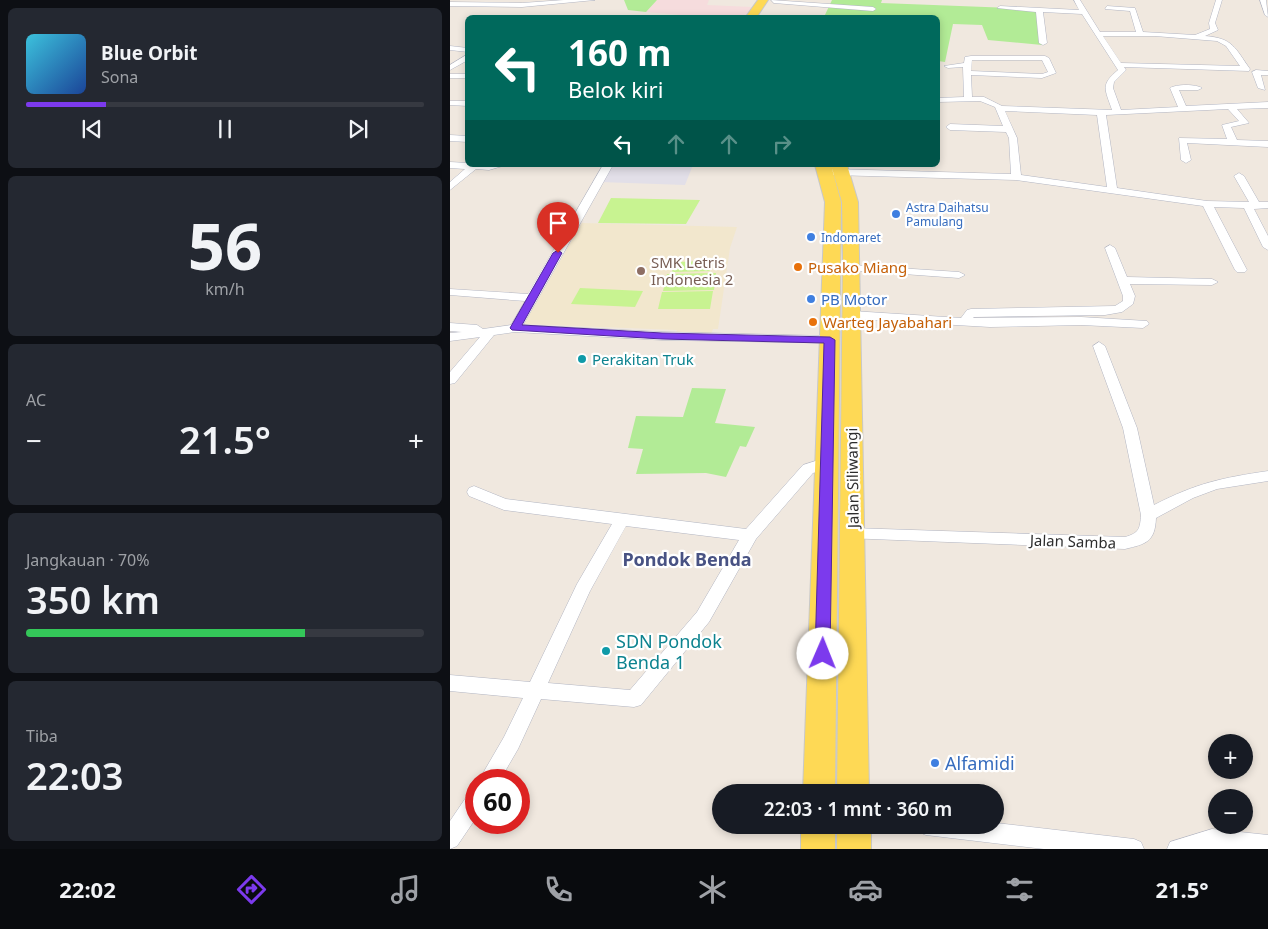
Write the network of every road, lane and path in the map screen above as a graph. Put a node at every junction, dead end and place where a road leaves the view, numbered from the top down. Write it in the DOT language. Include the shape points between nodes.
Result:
graph roads {
  1 [pos="592,0"];
  2 [pos="771,0"];
  3 [pos="1024,0"];
  4 [pos="1104,0"];
  5 [pos="1219,0"];
  6 [pos="1263,0"];
  7 [pos="451,3"];
  8 [pos="1080,6"];
  9 [pos="1090,7"];
  10 [pos="1098,7"];
  11 [pos="1000,8"];
  12 [pos="1107,8"];
  13 [pos="873,9"];
  14 [pos="1024,9"];
  15 [pos="1039,10"];
  16 [pos="759,15"];
  17 [pos="1268,15"];
  18 [pos="1100,34"];
  19 [pos="1140,34"];
  20 [pos="1195,37"];
  21 [pos="1043,43"];
  22 [pos="450,48"];
  23 [pos="465,50"];
  24 [pos="465,58"];
  25 [pos="1119,65"];
  26 [pos="948,66"];
  27 [pos="450,68"];
  28 [pos="967,69"];
  29 [pos="1268,73"];
  30 [pos="450,76"];
  31 [pos="465,76"];
  32 [pos="1198,88"];
  33 [pos="1262,88"];
  34 [pos="968,99"];
  35 [pos="940,100"];
  36 [pos="450,103"];
  37 [pos="465,104"];
  38 [pos="1268,105"];
  39 [pos="1230,106"];
  40 [pos="1000,108"];
  41 [pos="1183,108"];
  42 [pos="1117,111"];
  43 [pos="1101,113"];
  44 [pos="950,127"];
  45 [pos="1008,129"];
  46 [pos="450,138"];
  47 [pos="465,139"];
  48 [pos="1233,142"];
  49 [pos="1268,144"];
  50 [pos="1186,160"];
  51 [pos="450,165"];
  52 [pos="465,166"];
  53 [pos="473,167"];
  54 [pos="607,167"];
  55 [pos="833,168"];
  56 [pos="1239,176"];
  57 [pos="1016,177"];
  58 [pos="450,187"];
  59 [pos="1112,189"];
  60 [pos="1207,204"];
  61 [pos="1268,205"];
  62 [pos="1252,206"];
  63 [pos="1268,246"];
  64 [pos="1110,248"];
  65 [pos="852,268"];
  66 [pos="1241,270"];
  67 [pos="959,275"];
  68 [pos="1122,280"];
  69 [pos="1212,282"];
  70 [pos="450,292"];
  71 [pos="532,298"];
  72 [pos="852,315"];
  73 [pos="965,320"];
  74 [pos="1143,324"];
  75 [pos="450,327"];
  76 [pos="515,328"];
  77 [pos="490,332"];
  78 [pos="450,337"];
  79 [pos="830,340"];
  80 [pos="1099,346"];
  81 [pos="450,380"];
  82 [pos="828,462"];
  83 [pos="1268,476"];
  84 [pos="474,492"];
  85 [pos="1149,515"];
  86 [pos="622,520"];
  87 [pos="852,534"];
  88 [pos="750,535"];
  89 [pos="450,683"];
  90 [pos="535,692"];
  91 [pos="496,769"];
  92 [pos="819,784"];
  93 [pos="853,784"];
  94 [pos="465,816"];
  95 [pos="818,834"];
  96 [pos="854,834"];
  97 [pos="1004,834"];
  98 [pos="450,839"];
  99 [pos="1268,845"];
  100 [pos="818,849"];
  101 [pos="854,849"];
  102 [pos="1134,849"];
  103 [pos="1176,849"];
  1 -- 7 [label="street" via="520,9"];
  2 -- 13 [label="street"];
  2 -- 16 [label="main road"];
  3 -- 14 [label="street"];
  4 -- 12 [label="street"];
  5 -- 20 [label="street" via="1212,23 1214,30"];
  6 -- 17 [label="street"];
  8 -- 9 [label="street"];
  8 -- 15 [label="street"];
  8 -- 18 [label="street"];
  10 -- 12 [label="street"];
  11 -- 14 [label="street"];
  12 -- 19 [label="street" via="1133,9"];
  14 -- 15 [label="street"];
  15 -- 21 [label="street"];
  18 -- 19 [label="street"];
  18 -- 25 [label="street"];
  19 -- 20 [label="street"];
  20 -- 25 [label="street" via="1226,41 1246,70"];
  22 -- 23 [label="street"];
  24 -- 27 [label="street"];
  25 -- 42 [label="street" via="1122,70 1110,81 1109,88"];
  26 -- 28 [label="street"];
  28 -- 28 [label="street" via="1042,76 1052,73 1045,58 976,57 968,59"];
  28 -- 34 [label="street"];
  29 -- 33 [label="street" via="1256,72"];
  30 -- 31 [label="street"];
  32 -- 41 [label="street" via="1174,88"];
  34 -- 35 [label="street"];
  34 -- 40 [label="street" via="989,100"];
  36 -- 37 [label="street"];
  38 -- 39 [label="street"];
  39 -- 41 [label="street"];
  39 -- 48 [label="street" via="1245,122 1226,125"];
  40 -- 43 [label="street"];
  40 -- 45 [label="street"];
  41 -- 42 [label="street"];
  42 -- 43 [label="street"];
  43 -- 59 [label="street"];
  44 -- 45 [label="street"];
  45 -- 57 [label="street" via="1013,138"];
  46 -- 47 [label="street"];
  48 -- 49 [label="street"];
  48 -- 50 [label="street" via="1182,140"];
  51 -- 52 [label="street"];
  53 -- 58 [label="street"];
  54 -- 71 [label="street"];
  55 -- 57 [label="street"];
  55 -- 65 [label="main road, Jalan Siliwangi" via="850,202"];
  55 -- 79 [label="main road, Jalan Siliwangi"];
  56 -- 62 [label="street"];
  57 -- 59 [label="street"];
  59 -- 60 [label="street"];
  60 -- 62 [label="street"];
  60 -- 66 [label="street"];
  61 -- 62 [label="street"];
  62 -- 63 [label="street"];
  64 -- 68 [label="street"];
  65 -- 67 [label="street"];
  65 -- 72 [label="main road, Jalan Siliwangi"];
  68 -- 69 [label="street"];
  68 -- 73 [label="street" via="1129,302 1118,309 972,313"];
  70 -- 71 [label="street"];
  71 -- 76 [label="street"];
  72 -- 73 [label="street"];
  72 -- 87 [label="main road, Jalan Siliwangi"];
  73 -- 74 [label="street"];
  75 -- 77 [label="street" via="471,327"];
  76 -- 77 [label="street"];
  76 -- 79 [label="street"];
  77 -- 78 [label="street"];
  77 -- 81 [label="street"];
  79 -- 82 [label="main road, Jalan Siliwangi"];
  80 -- 85 [label="street" via="1130,428"];
  82 -- 88 [label="street" via="808,469"];
  82 -- 92 [label="main road, Jalan Siliwangi"];
  83 -- 85 [label="street" via="1216,484 1188,494"];
  84 -- 86 [label="street" via="504,504"];
  85 -- 87 [label="street, Jalan Samba" via="1148,530 1140,539 1125,543"];
  86 -- 88 [label="street"];
  86 -- 90 [label="street" via="583,588"];
  87 -- 93 [label="main road, Jalan Siliwangi"];
  88 -- 90 [label="street" via="703,617 634,699"];
  89 -- 90 [label="street"];
  90 -- 91 [label="street"];
  94 -- 98 [label="street"];
  95 -- 100 [label="main road"];
  96 -- 101 [label="main road"];
  97 -- 102 [label="street"];
  99 -- 103 [label="street" via="1212,839"];
}
